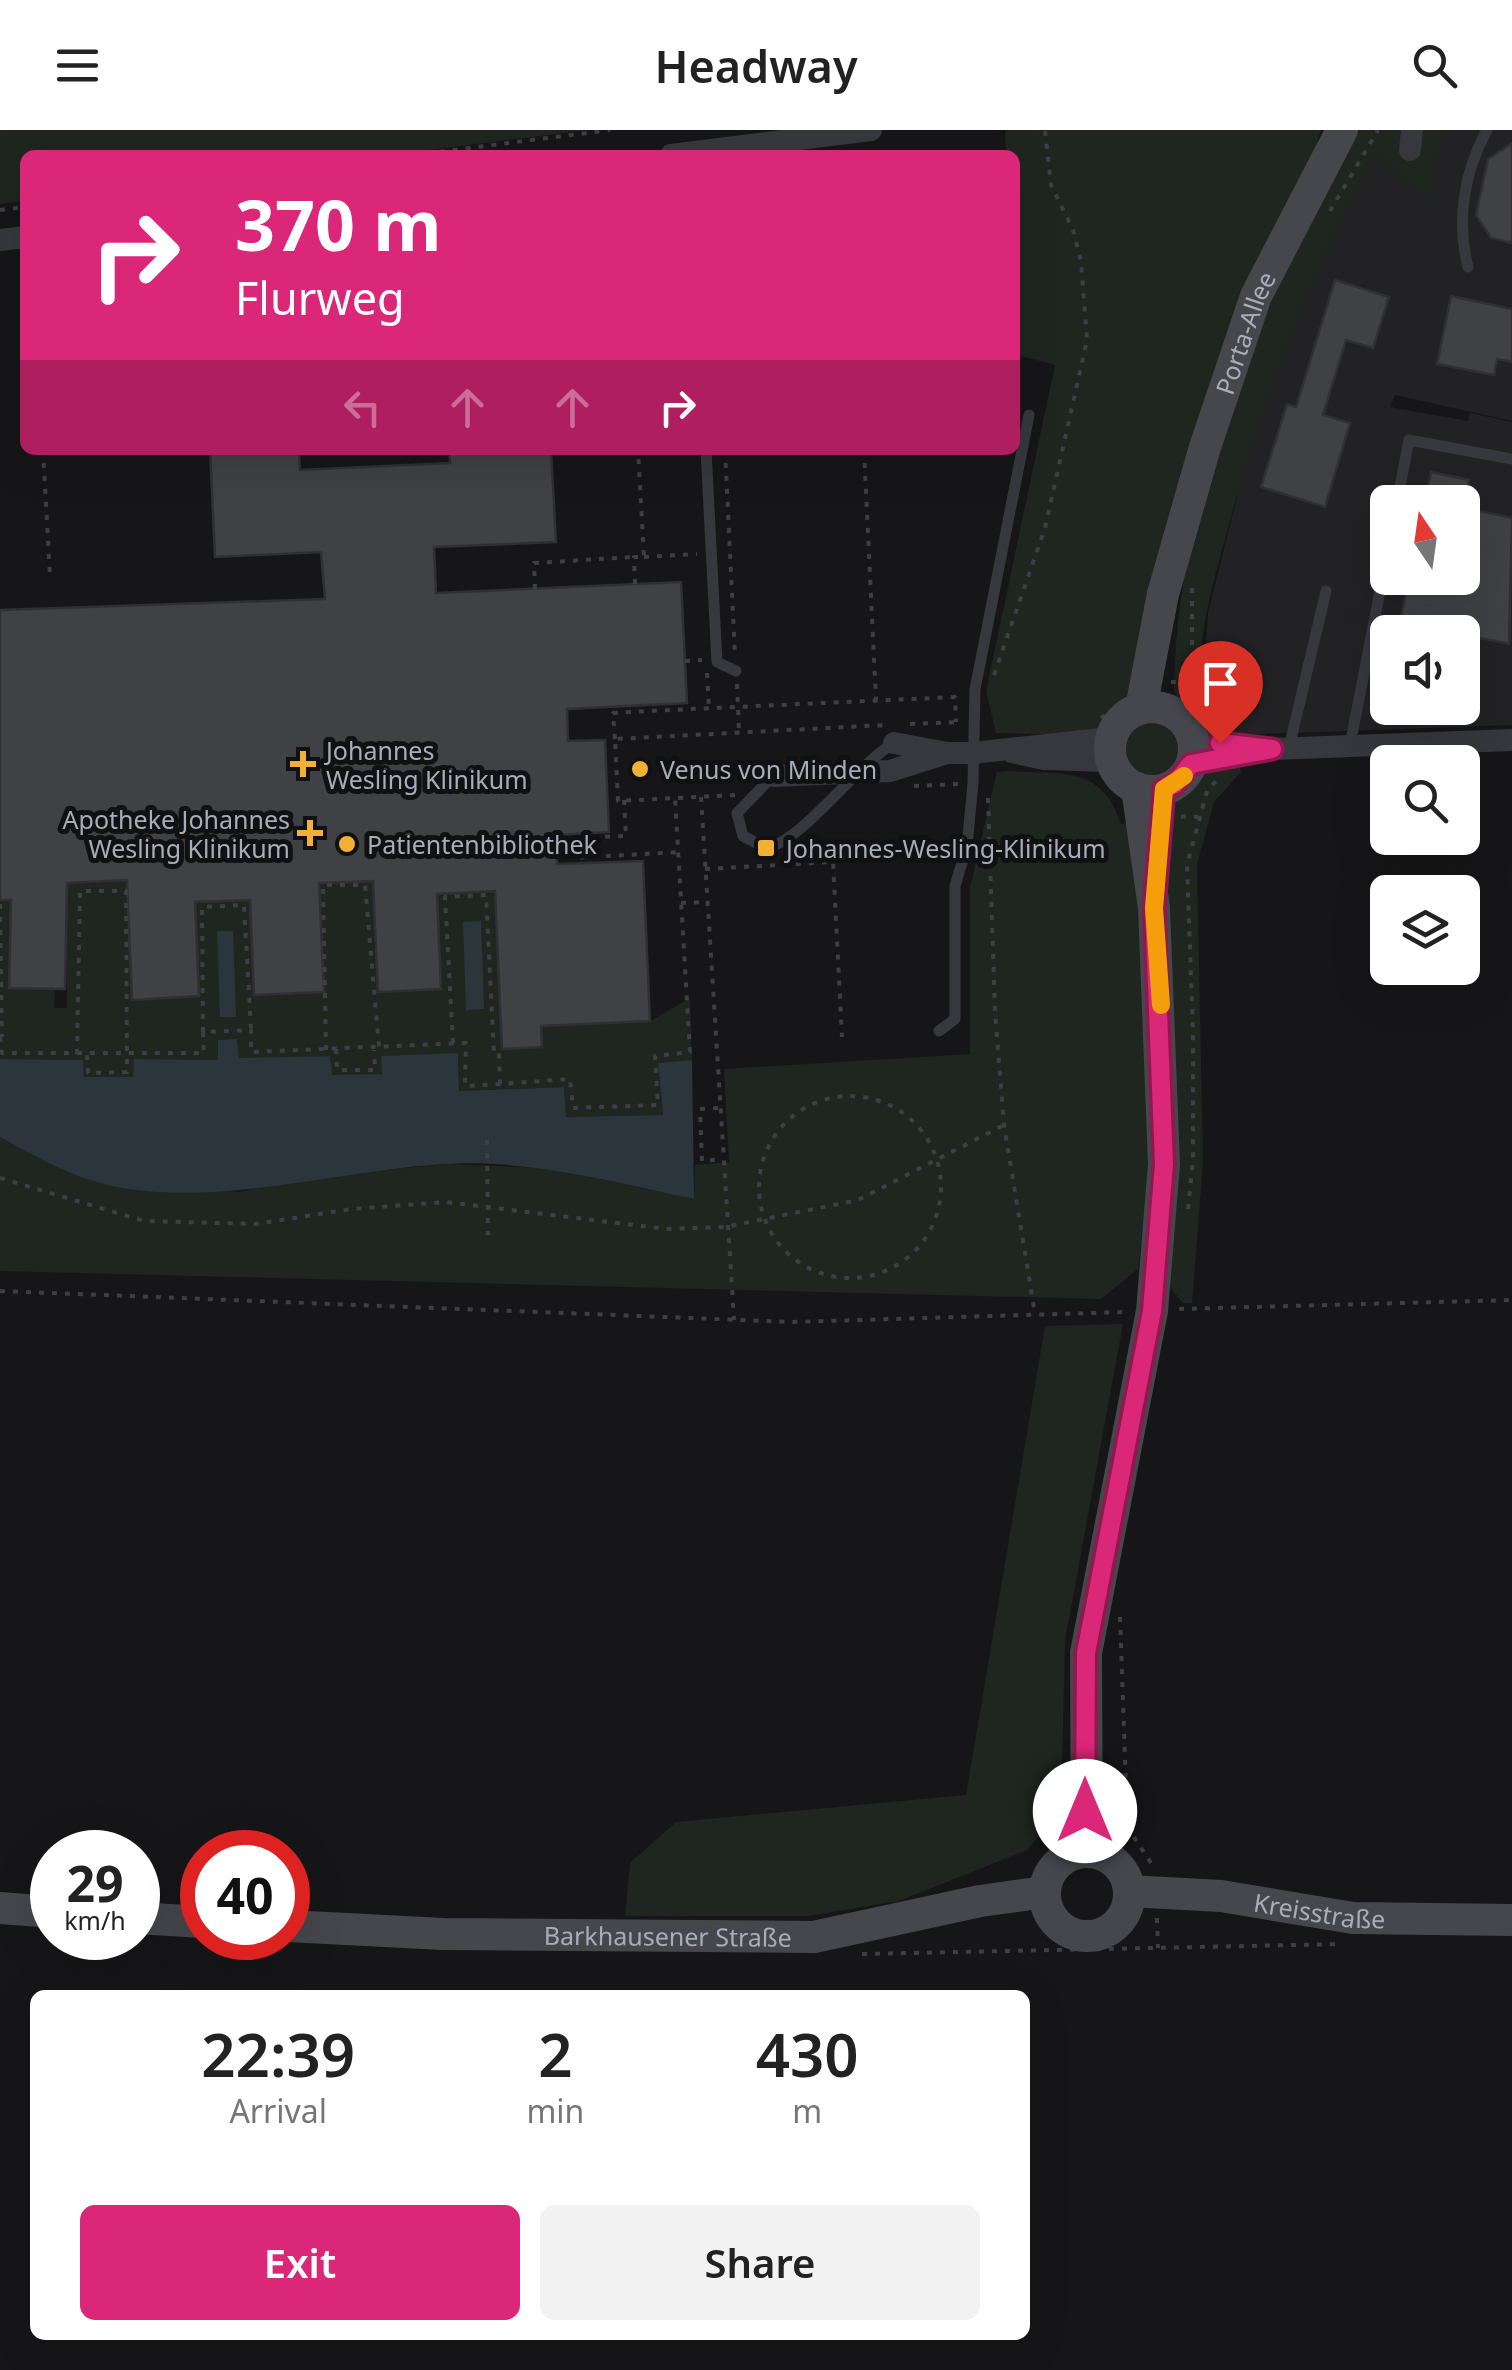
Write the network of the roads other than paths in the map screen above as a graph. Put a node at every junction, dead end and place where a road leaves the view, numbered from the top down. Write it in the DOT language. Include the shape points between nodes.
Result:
graph roads {
  1 [pos="870,130"];
  2 [pos="1342,130"];
  3 [pos="1488,130"];
  4 [pos="715,150"];
  5 [pos="1468,267"];
  6 [pos="1028,415"];
  7 [pos="706,455"];
  8 [pos="1512,460"];
  9 [pos="1400,485"];
  10 [pos="1326,591"];
  11 [pos="1379,595"];
  12 [pos="736,671"];
  13 [pos="1162,692"];
  14 [pos="1106,740"];
  15 [pos="1512,740"];
  16 [pos="894,742"];
  17 [pos="1350,744"];
  18 [pos="1280,748"];
  19 [pos="972,752"];
  20 [pos="1206,752"];
  21 [pos="947,753"];
  22 [pos="854,773"];
  23 [pos="773,776"];
  24 [pos="1150,789"];
  25 [pos="939,1030"];
  26 [pos="1087,1852"];
  27 [pos="1142,1890"];
  28 [pos="1046,1892"];
  29 [pos="0,1908"];
  30 [pos="30,1910"];
  31 [pos="1512,1920"];
  32 [pos="310,1927"];
  1 -- 4 [label="street"];
  2 -- 13 [label="street, Porta-Allee" via="1256,296 1205,447 1177,549"];
  3 -- 5 [label="lane" via="1472,157 1459,233"];
  6 -- 19 [label="lane" via="978,674"];
  7 -- 12 [label="lane" via="717,662"];
  8 -- 9 [label="lane" via="1409,440"];
  10 -- 18 [label="lane"];
  11 -- 17 [label="lane"];
  13 -- 14 [label="street" via="1121,719"];
  13 -- 20 [label="street"];
  14 -- 19 [label="street" via="1044,760"];
  14 -- 24 [label="street" via="1126,782"];
  15 -- 17 [label="street"];
  16 -- 21 [label="street"];
  16 -- 22 [label="lane"];
  17 -- 18 [label="street"];
  18 -- 20 [label="street"];
  19 -- 21 [label="street"];
  19 -- 25 [label="lane" via="967,846 955,886 955,1019"];
  20 -- 24 [label="street" via="1175,784"];
  21 -- 22 [label="street" via="908,768"];
  22 -- 23 [label="street"];
  22 -- 23 [label="lane" via="788,840 766,848 743,836 737,813"];
  24 -- 26 [label="street" via="1164,1164 1152,1311 1086,1653"];
  26 -- 27 [label="street" via="1114,1862"];
  26 -- 28 [label="street" via="1063,1860"];
  27 -- 28 [label="street" via="1116,1924 1090,1936 1064,1929 1047,1906"];
  27 -- 31 [label="street, Kreisstraße" via="1353,1918"];
  28 -- 32 [label="street, Barkhausener Straße" via="814,1937"];
  29 -- 30 [label="street"];
}
